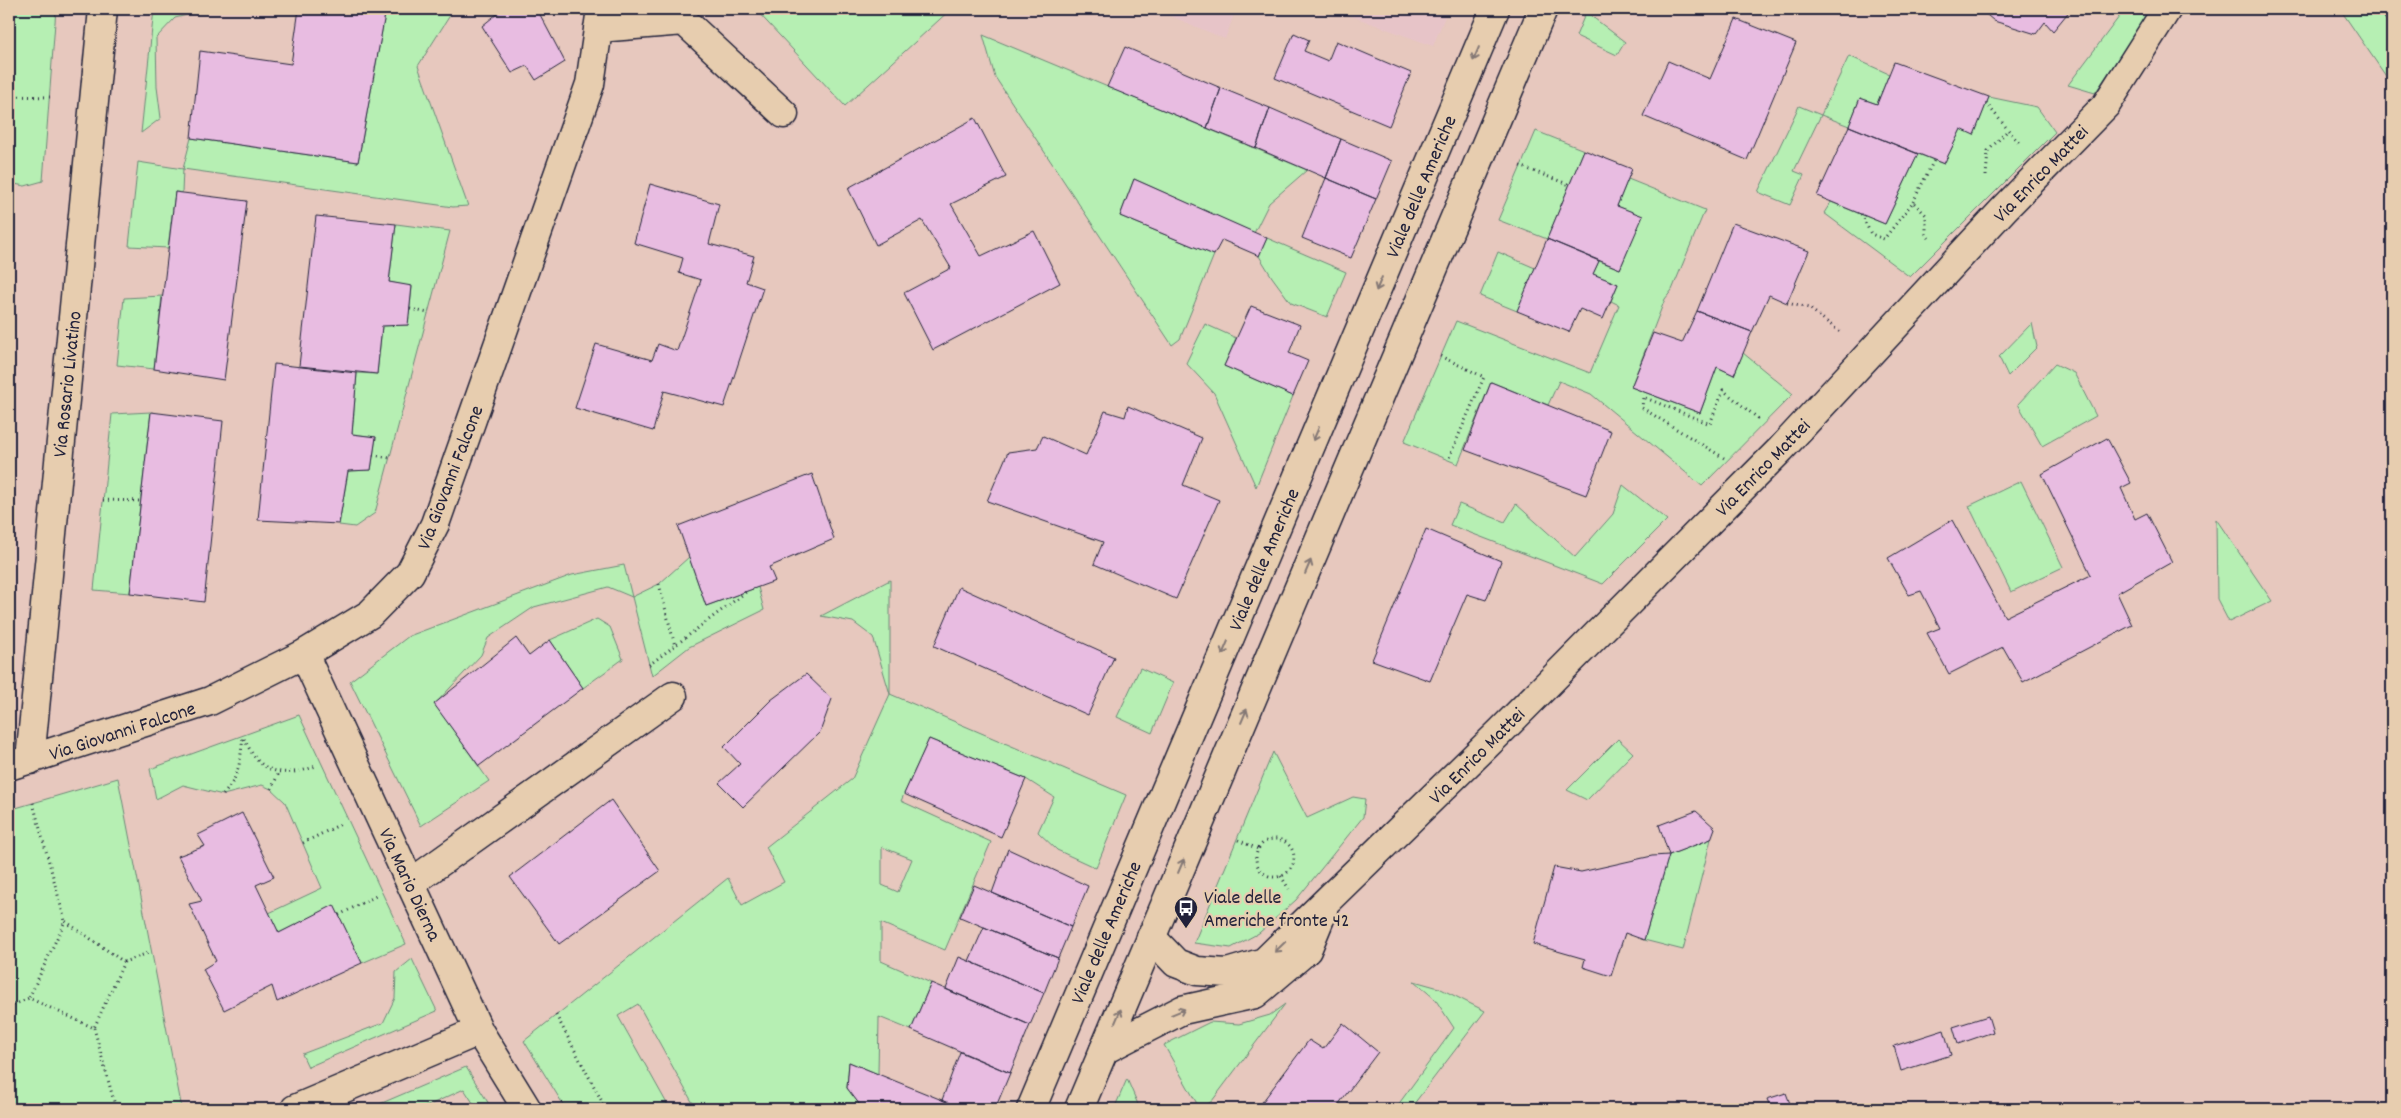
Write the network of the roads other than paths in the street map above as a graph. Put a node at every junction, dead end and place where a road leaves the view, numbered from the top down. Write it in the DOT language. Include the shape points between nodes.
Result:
graph roads {
  1 [pos="103,9"];
  2 [pos="1495,9"];
  3 [pos="1543,9"];
  4 [pos="2167,9"];
  5 [pos="600,19"];
  6 [pos="784,114"];
  7 [pos="304,654"];
  8 [pos="673,696"];
  9 [pos="19,763"];
  10 [pos="411,883"];
  11 [pos="1327,900"];
  12 [pos="1151,937"];
  13 [pos="479,1031"];
  14 [pos="1104,1050"];
  15 [pos="295,1109"];
  16 [pos="527,1109"];
  17 [pos="1031,1109"];
  18 [pos="1079,1109"];
  1 -- 9 [label="street, Via Rosario Livatino"];
  2 -- 17 [label="street, Viale delle Americhe, one-way"];
  12 -- 3 [label="street, one-way"];
  4 -- 11 [label="street, Via Enrico Mattei" via="2106,105 2004,209 1781,449 1501,731"];
  5 -- 6 [label="street" via="684,21"];
  5 -- 7 [label="street, Via Giovanni Falcone" via="590,84 435,524 410,573 370,614"];
  7 -- 9 [label="street, Via Giovanni Falcone" via="210,701"];
  7 -- 10 [label="street, Via Mario Dierna"];
  8 -- 10 [label="street"];
  10 -- 13 [label="street, Via Mario Dierna"];
  11 -- 12 [label="street, Via Enrico Mattei, one-way" via="1264,962 1227,973 1196,971 1176,963"];
  14 -- 11 [label="street, one-way" via="1182,1010 1256,994 1307,950"];
  14 -- 12 [label="street, one-way"];
  13 -- 15 [label="street"];
  13 -- 16 [label="street, Via Mario Dierna"];
  14 -- 18 [label="street"];
}
